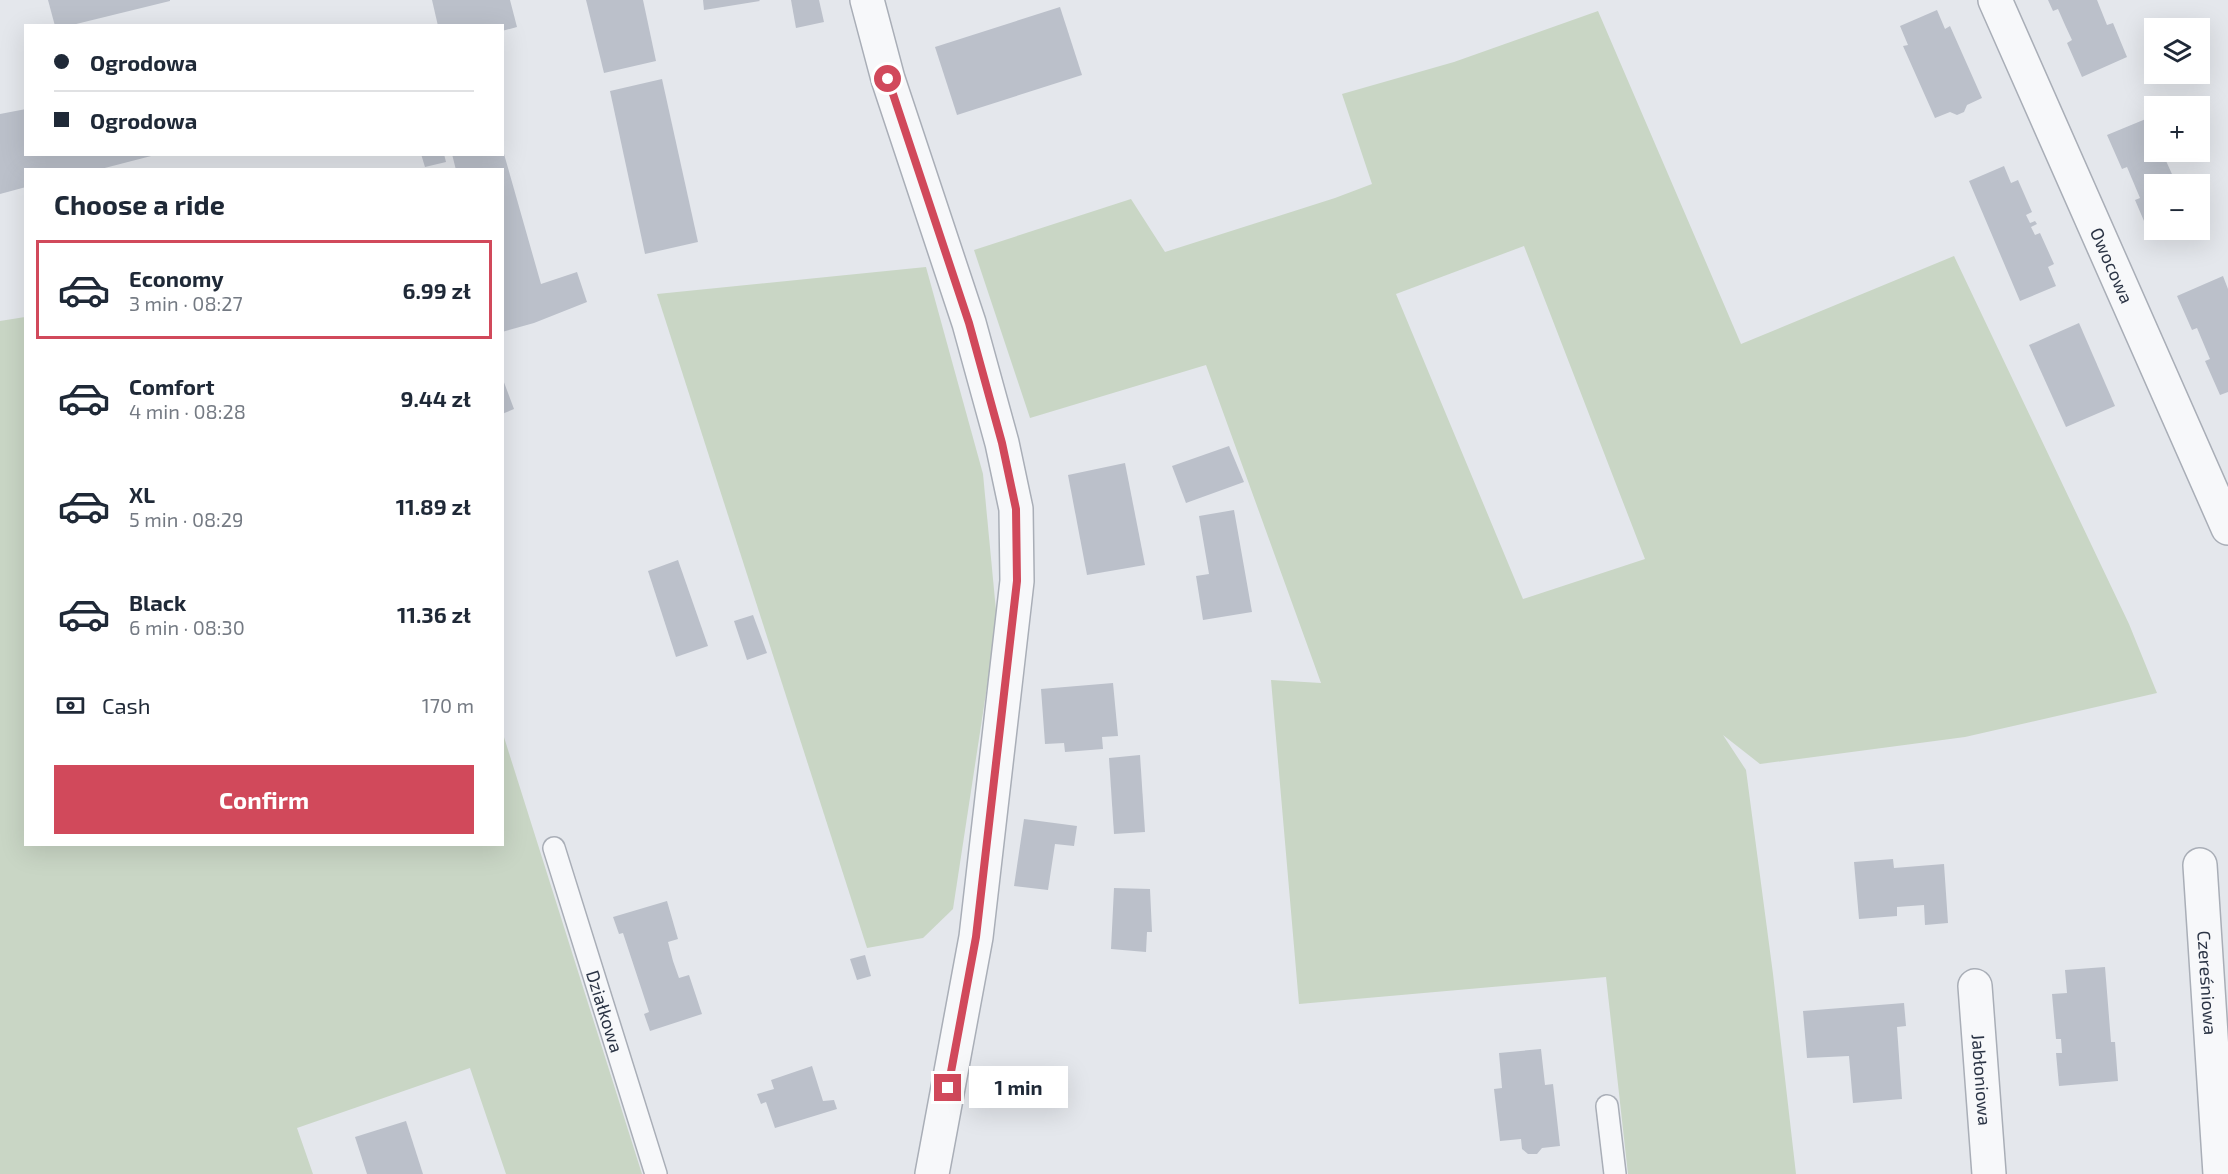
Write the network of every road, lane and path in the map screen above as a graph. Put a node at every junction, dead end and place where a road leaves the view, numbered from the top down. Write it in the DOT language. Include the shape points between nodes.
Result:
graph roads {
  1 [pos="867,0"];
  2 [pos="1995,0"];
  3 [pos="2228,528"];
  4 [pos="554,848"];
  5 [pos="2200,865"];
  6 [pos="1975,986"];
  7 [pos="1607,1106"];
  8 [pos="656,1174"];
  9 [pos="932,1174"];
  10 [pos="1615,1174"];
  11 [pos="1989,1174"];
  12 [pos="2220,1174"];
  1 -- 9 [label="street" via="888,79 969,323 1016,509 1017,581 976,937"];
  2 -- 3 [label="street, Owocowa"];
  4 -- 8 [label="lane, Działkowa"];
  5 -- 12 [label="street, Czereśniowa"];
  6 -- 11 [label="street, Jabłoniowa"];
  7 -- 10 [label="lane"];
}
